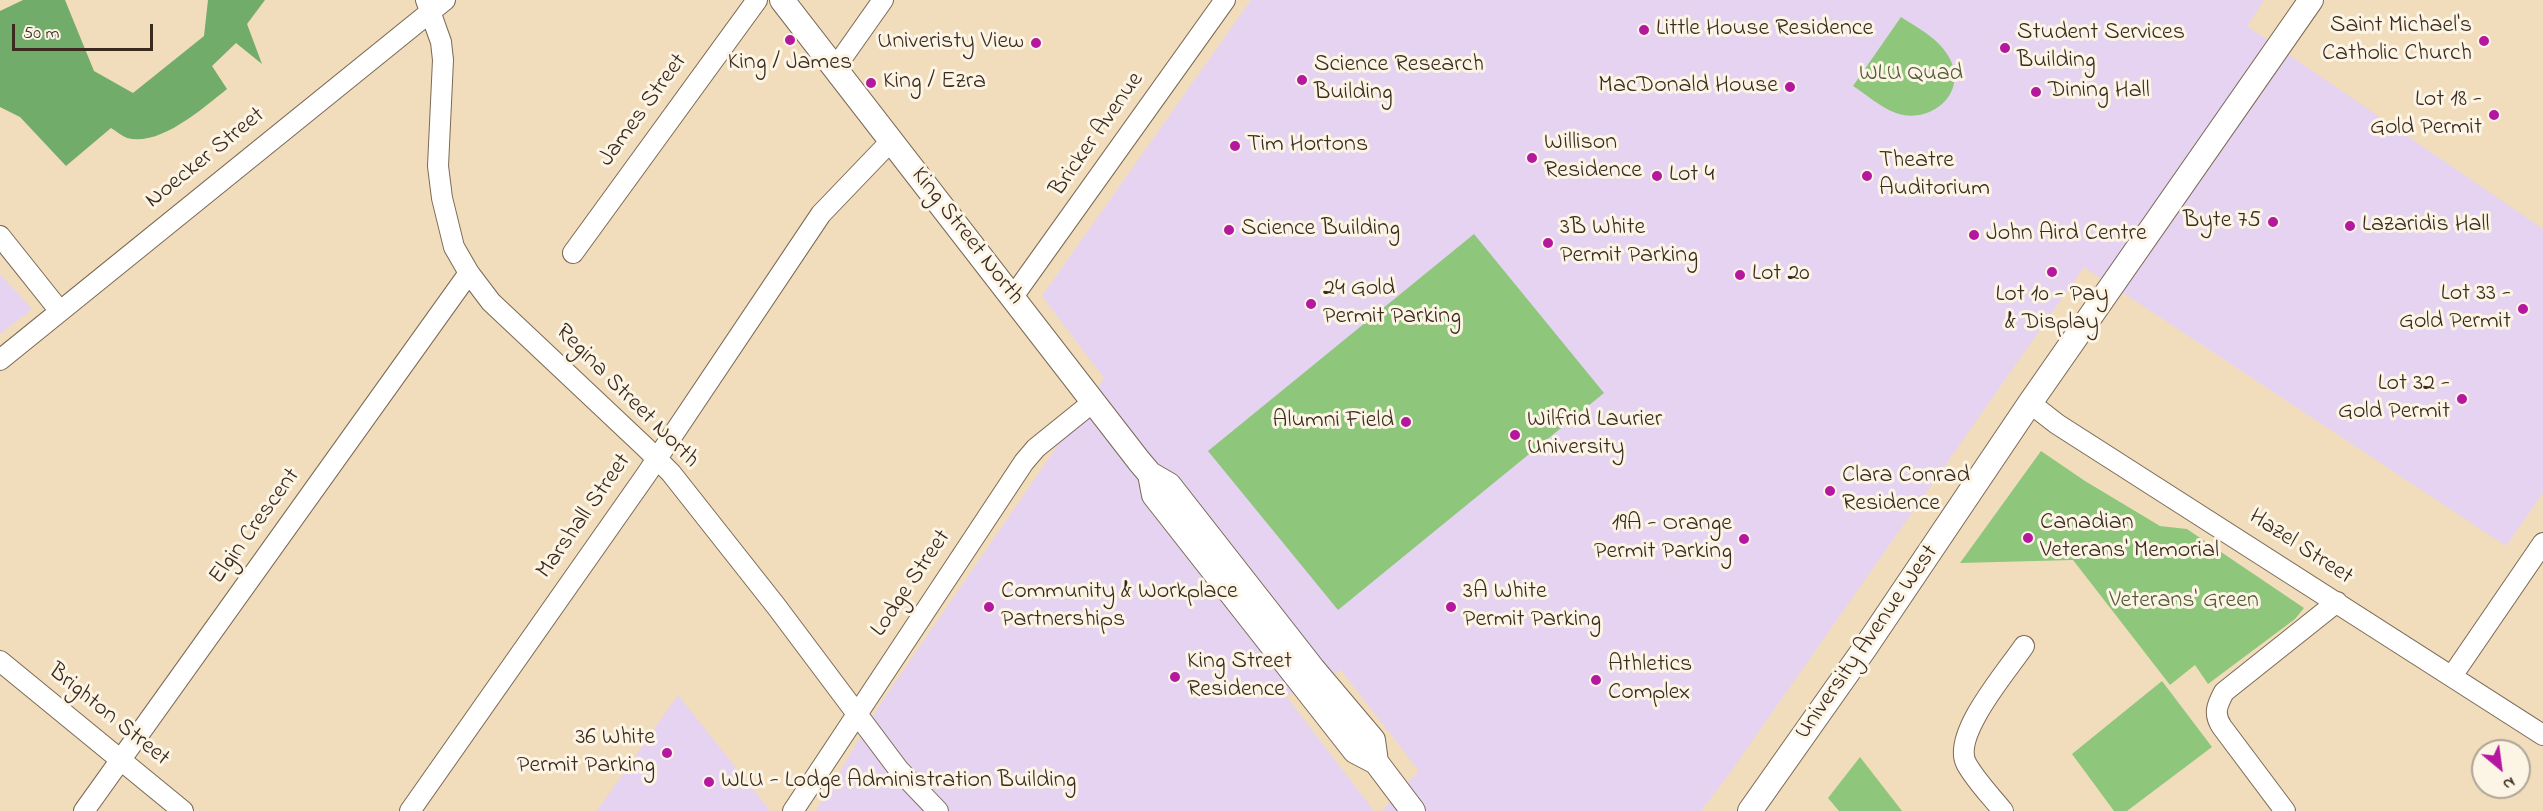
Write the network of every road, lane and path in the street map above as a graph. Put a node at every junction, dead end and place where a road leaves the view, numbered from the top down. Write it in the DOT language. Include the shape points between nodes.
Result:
graph roads {
  1 [pos="757,0"];
  2 [pos="782,0"];
  3 [pos="883,0"];
  4 [pos="1225,0"];
  5 [pos="2311,0"];
  6 [pos="433,4"];
  7 [pos="834,68"];
  8 [pos="891,141"];
  9 [pos="0,236"];
  10 [pos="573,253"];
  11 [pos="469,273"];
  12 [pos="1012,298"];
  13 [pos="59,310"];
  14 [pos="0,360"];
  15 [pos="1093,402"];
  16 [pos="2030,403"];
  17 [pos="656,457"];
  18 [pos="2543,543"];
  19 [pos="2337,602"];
  20 [pos="2024,646"];
  21 [pos="0,660"];
  22 [pos="2452,676"];
  23 [pos="858,716"];
  24 [pos="2543,735"];
  25 [pos="121,760"];
  26 [pos="84,811"];
  27 [pos="183,811"];
  28 [pos="410,811"];
  29 [pos="793,811"];
  30 [pos="938,811"];
  31 [pos="1413,811"];
  32 [pos="1750,811"];
  33 [pos="2002,811"];
  34 [pos="2285,811"];
  1 -- 10 [label="street, James Street"];
  2 -- 7 [label="main road, King Street North"];
  3 -- 7 [label="street"];
  4 -- 12 [label="street, Bricker Avenue"];
  5 -- 16 [label="main road, University Avenue West"];
  6 -- 11 [label="street, Regina Street North" via="443,60 438,166 442,198 454,247"];
  6 -- 13 [label="street, Noecker Street"];
  7 -- 8 [label="main road, King Street North"];
  8 -- 12 [label="main road, King Street North"];
  8 -- 17 [label="street, Marshall Street" via="821,214"];
  9 -- 13 [label="street"];
  11 -- 17 [label="street, Regina Street North" via="491,302"];
  11 -- 25 [label="street, Elgin Crescent"];
  12 -- 15 [label="main road, King Street North"];
  13 -- 14 [label="street, Noecker Street"];
  15 -- 23 [label="street, Lodge Street" via="1024,462"];
  15 -- 31 [label="main road, King Street North" via="1150,474 1154,495 1290,669 1355,751 1376,762"];
  16 -- 19 [label="street, Hazel Street"];
  16 -- 32 [label="main road, University Avenue West"];
  17 -- 23 [label="street, Regina Street North"];
  17 -- 28 [label="street, Marshall Street"];
  18 -- 22 [label="street"];
  19 -- 22 [label="street, Hazel Street"];
  19 -- 34 [label="street" via="2224,692 2216,710 2222,728"];
  20 -- 33 [label="street" via="1968,728 1963,747 1966,762"];
  21 -- 25 [label="street, Brighton Street"];
  22 -- 24 [label="street, Hazel Street"];
  23 -- 29 [label="street, Lodge Street"];
  23 -- 30 [label="street, Regina Street North" via="899,770"];
  25 -- 26 [label="street, Elgin Crescent"];
  25 -- 27 [label="street, Brighton Street"];
}
